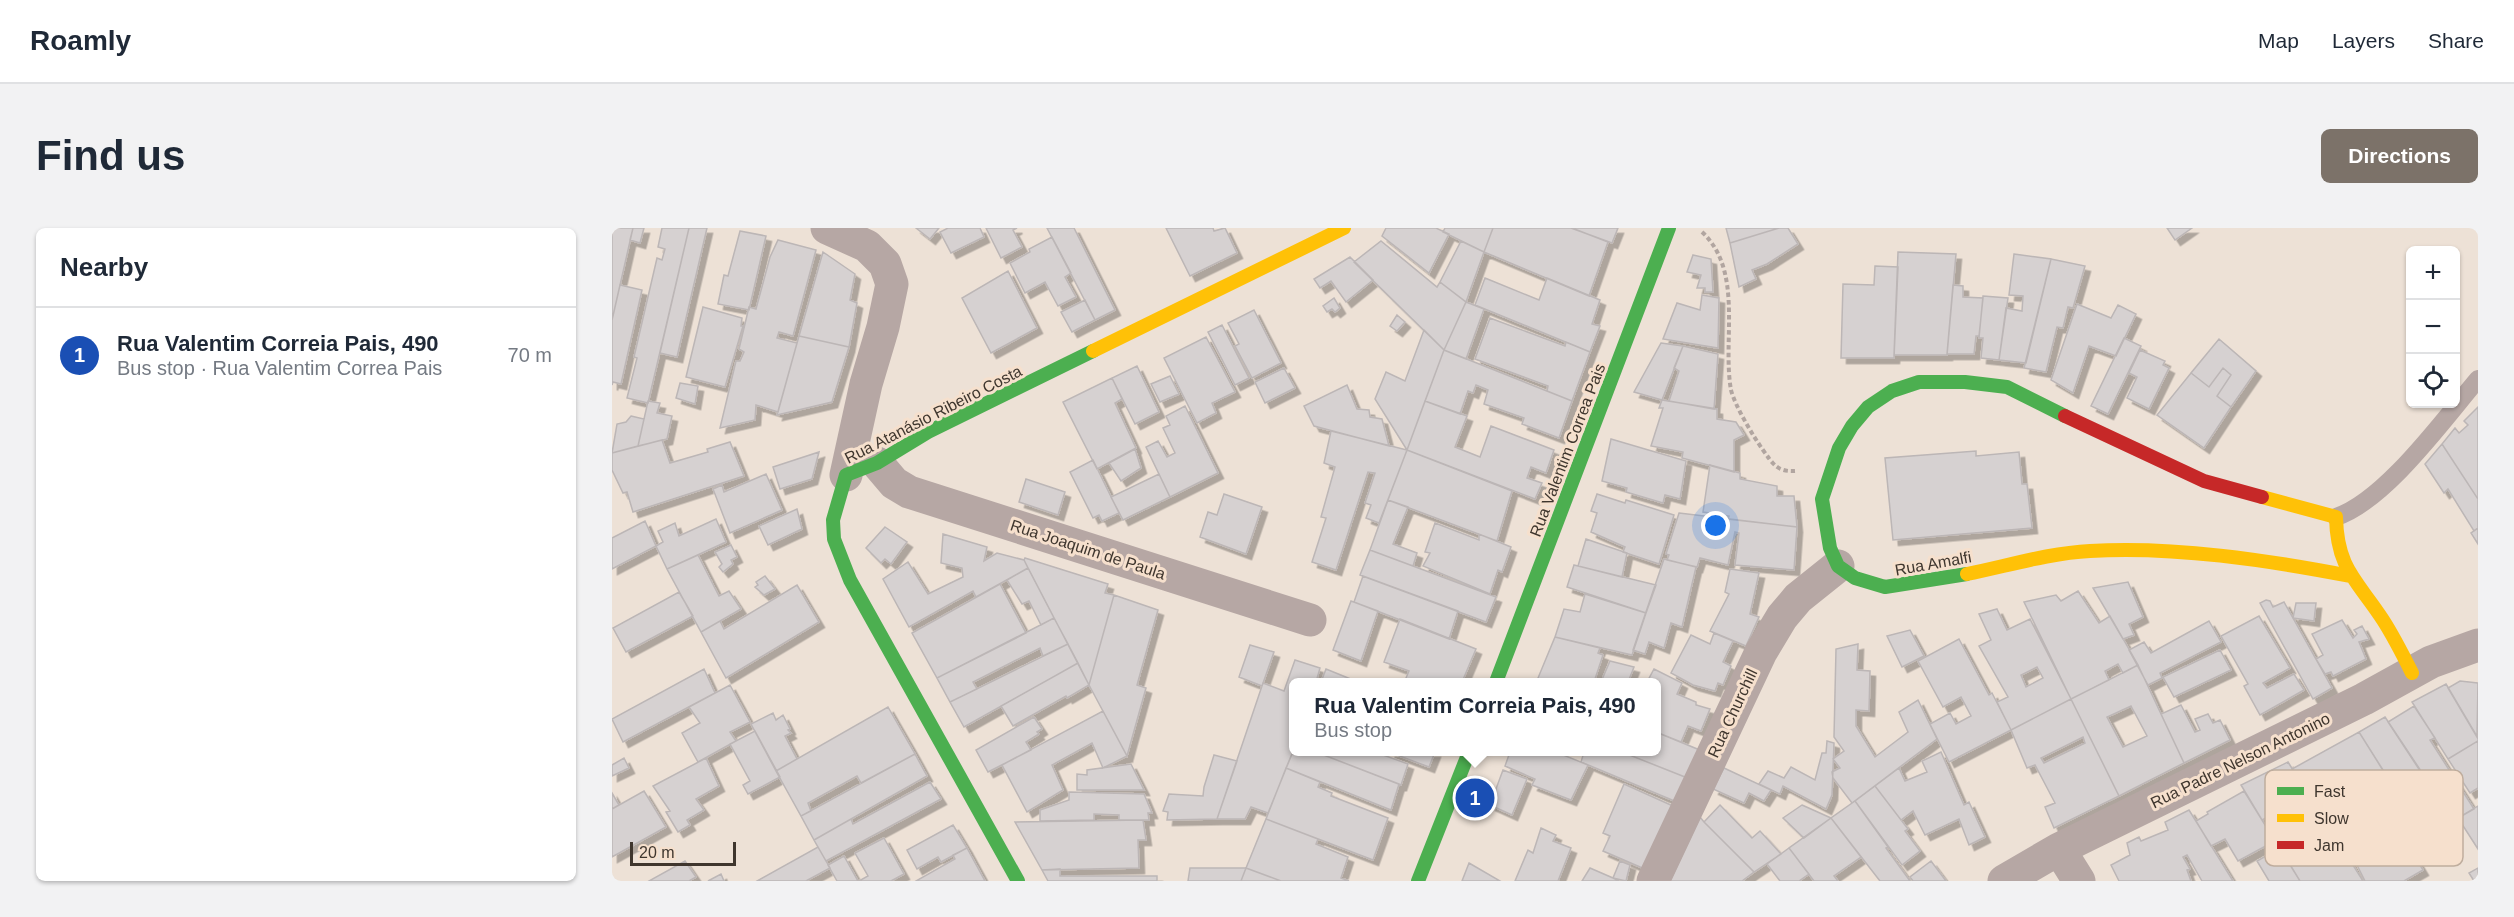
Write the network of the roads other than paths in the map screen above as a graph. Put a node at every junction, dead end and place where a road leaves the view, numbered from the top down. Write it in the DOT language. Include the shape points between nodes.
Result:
graph roads {
  1 [pos="826,228"];
  2 [pos="1344,228"];
  3 [pos="1669,228"];
  4 [pos="2478,379"];
  5 [pos="876,463"];
  6 [pos="846,476"];
  7 [pos="2336,517"];
  8 [pos="1838,566"];
  9 [pos="2350,576"];
  10 [pos="1310,620"];
  11 [pos="2478,645"];
  12 [pos="2412,673"];
  13 [pos="1498,678"];
  14 [pos="1467,756"];
  15 [pos="2059,849"];
  16 [pos="1018,881"];
  17 [pos="1418,881"];
  18 [pos="1653,881"];
  19 [pos="2004,881"];
  20 [pos="2079,881"];
  1 -- 6 [label="street" via="867,246 885,264 892,284"];
  2 -- 5 [label="street, Rua Atanásio Ribeiro Costa" via="928,432"];
  3 -- 13 [label="street, Rua Valentim Correa Pais"];
  4 -- 7 [label="lane" via="2396,473 2360,506"];
  5 -- 6 [label="street, Rua Atanásio Ribeiro Costa"];
  5 -- 10 [label="street, Rua Joaquim de Paula" via="894,483 909,492"];
  6 -- 16 [label="street, Rua Atanásio Ribeiro Costa" via="833,520 834,538 850,580"];
  7 -- 8 [label="street" via="2204,481 2007,387 1919,382 1868,407 1839,448 1822,500 1830,548"];
  7 -- 9 [label="street" via="2337,550"];
  8 -- 9 [label="street, Rua Amalfi" via="1855,578 1884,587 1901,587 2054,556 2140,550 2276,562"];
  8 -- 18 [label="street, Rua Churchill" via="1798,598 1761,652"];
  9 -- 12 [label="street" via="2383,619"];
  11 -- 12 [label="street, Rua Padre Nelson Antonino"];
  12 -- 15 [label="street, Rua Padre Nelson Antonino"];
  14 -- 17 [label="street"];
  15 -- 19 [label="street, Rua Padre Nelson Antonino"];
  15 -- 20 [label="street"];
}
